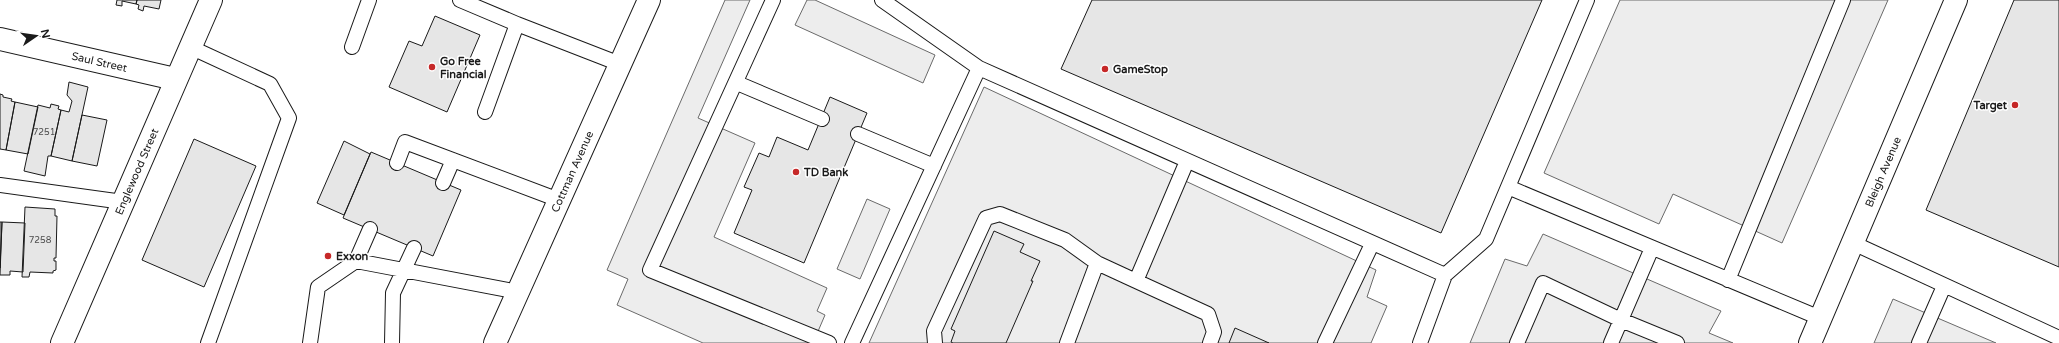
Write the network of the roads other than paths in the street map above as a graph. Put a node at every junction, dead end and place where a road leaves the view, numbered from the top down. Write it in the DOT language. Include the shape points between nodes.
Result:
graph roads {
  1 [pos="211,0"];
  2 [pos="369,0"];
  3 [pos="460,0"];
  4 [pos="649,0"];
  5 [pos="773,0"];
  6 [pos="882,0"];
  7 [pos="1588,0"];
  8 [pos="1843,0"];
  9 [pos="1956,0"];
  10 [pos="517,24"];
  11 [pos="0,39"];
  12 [pos="190,47"];
  13 [pos="352,47"];
  14 [pos="620,64"];
  15 [pos="979,68"];
  16 [pos="175,78"];
  17 [pos="737,83"];
  18 [pos="485,112"];
  19 [pos="822,119"];
  20 [pos="858,134"];
  21 [pos="453,160"];
  22 [pos="1187,161"];
  23 [pos="397,163"];
  24 [pos="934,166"];
  25 [pos="443,183"];
  26 [pos="0,185"];
  27 [pos="1508,187"];
  28 [pos="559,200"];
  29 [pos="123,202"];
  30 [pos="370,229"];
  31 [pos="1853,243"];
  32 [pos="1372,244"];
  33 [pos="414,248"];
  34 [pos="1652,248"];
  35 [pos="356,261"];
  36 [pos="1096,263"];
  37 [pos="404,270"];
  38 [pos="1444,275"];
  39 [pos="1728,280"];
  40 [pos="1136,281"];
  41 [pos="1944,286"];
  42 [pos="518,292"];
  43 [pos="1820,318"];
  44 [pos="1621,320"];
  45 [pos="2059,338"];
  46 [pos="1325,341"];
  47 [pos="62,343"];
  48 [pos="208,343"];
  49 [pos="310,343"];
  50 [pos="392,343"];
  51 [pos="495,343"];
  52 [pos="829,343"];
  53 [pos="852,343"];
  54 [pos="936,343"];
  55 [pos="1067,343"];
  56 [pos="1210,343"];
  57 [pos="1420,343"];
  58 [pos="1517,343"];
  59 [pos="1611,343"];
  60 [pos="1677,343"];
  61 [pos="1810,343"];
  62 [pos="1920,343"];
  1 -- 12 [label="street, Englewood Street"];
  2 -- 13 [label="lane"];
  3 -- 10 [label="lane"];
  4 -- 14 [label="street, Cottman Avenue"];
  5 -- 17 [label="lane"];
  6 -- 15 [label="lane"];
  7 -- 27 [label="lane"];
  8 -- 39 [label="lane"];
  9 -- 31 [label="street, Bleigh Avenue"];
  10 -- 14 [label="lane"];
  10 -- 18 [label="lane"];
  11 -- 16 [label="street, Saul Street"];
  12 -- 16 [label="street, Englewood Street"];
  12 -- 48 [label="lane" via="270,84 289,118"];
  14 -- 28 [label="street, Cottman Avenue"];
  15 -- 22 [label="lane"];
  15 -- 24 [label="lane"];
  16 -- 29 [label="street, Englewood Street"];
  17 -- 19 [label="lane"];
  17 -- 52 [label="lane" via="650,270"];
  20 -- 24 [label="lane"];
  21 -- 23 [label="lane" via="405,142"];
  21 -- 25 [label="lane"];
  21 -- 28 [label="lane"];
  22 -- 32 [label="lane"];
  22 -- 40 [label="lane"];
  24 -- 53 [label="lane"];
  26 -- 29 [label="lane"];
  27 -- 34 [label="lane"];
  27 -- 38 [label="lane" via="1486,239"];
  28 -- 42 [label="street, Cottman Avenue"];
  29 -- 47 [label="street, Englewood Street"];
  30 -- 35 [label="lane"];
  31 -- 41 [label="lane"];
  31 -- 43 [label="street, Bleigh Avenue"];
  32 -- 38 [label="lane"];
  32 -- 46 [label="lane"];
  33 -- 37 [label="lane"];
  34 -- 39 [label="lane"];
  34 -- 44 [label="lane"];
  35 -- 37 [label="lane"];
  35 -- 49 [label="lane" via="318,286"];
  36 -- 40 [label="lane"];
  36 -- 54 [label="lane" via="1065,240 1000,214 986,218 934,331"];
  36 -- 55 [label="lane"];
  37 -- 42 [label="lane"];
  37 -- 50 [label="lane" via="393,293"];
  38 -- 57 [label="lane"];
  39 -- 43 [label="lane"];
  40 -- 56 [label="lane" via="1208,314 1214,332"];
  41 -- 45 [label="lane"];
  41 -- 62 [label="lane"];
  42 -- 51 [label="street, Cottman Avenue"];
  43 -- 61 [label="street, Bleigh Avenue"];
  44 -- 58 [label="lane" via="1543,283"];
  44 -- 59 [label="lane"];
  44 -- 60 [label="lane"];
}
